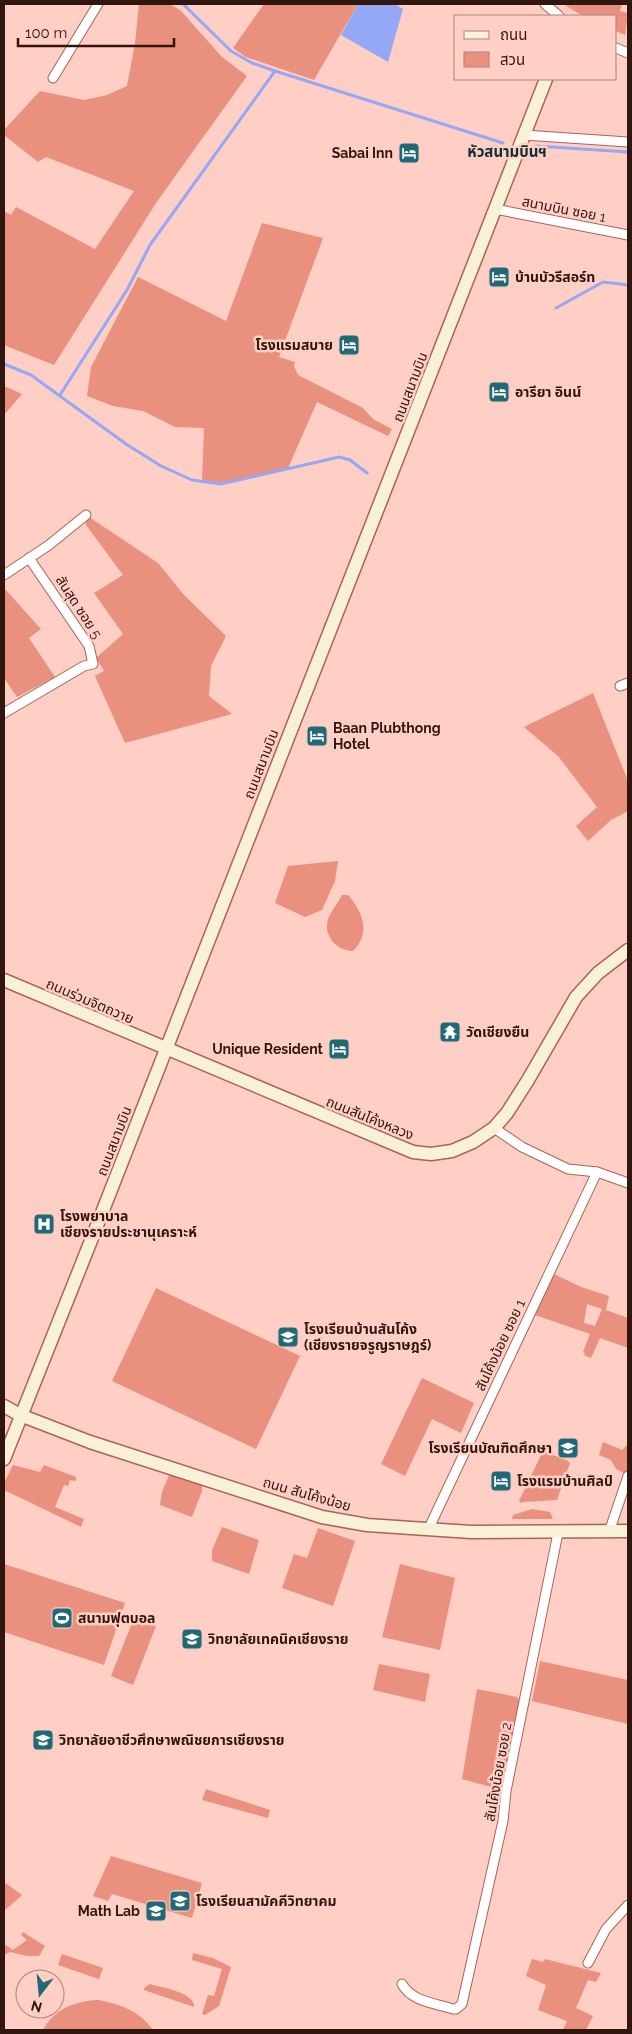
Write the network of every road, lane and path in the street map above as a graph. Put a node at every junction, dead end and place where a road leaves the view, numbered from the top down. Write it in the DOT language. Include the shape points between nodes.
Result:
graph roads {
  1 [pos="98,4"];
  2 [pos="545,4"];
  3 [pos="558,15"];
  4 [pos="53,78"];
  5 [pos="546,80"];
  6 [pos="524,135"];
  7 [pos="628,142"];
  8 [pos="495,209"];
  9 [pos="628,235"];
  10 [pos="86,515"];
  11 [pos="29,558"];
  12 [pos="4,575"];
  13 [pos="4,713"];
  14 [pos="628,950"];
  15 [pos="4,980"];
  16 [pos="166,1049"];
  17 [pos="494,1128"];
  18 [pos="596,1172"];
  19 [pos="628,1183"];
  20 [pos="4,1406"];
  21 [pos="20,1415"];
  22 [pos="4,1459"];
  23 [pos="628,1476"];
  24 [pos="428,1530"];
  25 [pos="609,1532"];
  26 [pos="628,1532"];
  27 [pos="558,1533"];
  28 [pos="628,1905"];
  29 [pos="588,1963"];
  30 [pos="402,1984"];
  1 -- 4 [label="street"];
  2 -- 3 [label="street"];
  5 -- 6 [label="street, ถนนสนามบิน"];
  6 -- 7 [label="street"];
  6 -- 8 [label="street, ถนนสนามบิน"];
  8 -- 9 [label="street, สนามบิน ซอย 1"];
  8 -- 16 [label="street, ถนนสนามบิน"];
  10 -- 11 [label="street"];
  11 -- 12 [label="street"];
  11 -- 13 [label="street, สันสุด ซอย 5" via="89,646 93,664 84,666"];
  14 -- 17 [label="street, ถนนสันโค้งหลวง" via="598,972 576,997 528,1080"];
  15 -- 16 [label="street, ถนนร่วมจิตถวาย"];
  16 -- 17 [label="street, ถนนสันโค้งหลวง" via="413,1152 431,1154 452,1150 473,1142"];
  16 -- 21 [label="street, ถนนสนามบิน"];
  17 -- 18 [label="street" via="522,1147 568,1169"];
  18 -- 19 [label="street"];
  18 -- 24 [label="street, สันโค้งน้อย ซอย 1"];
  20 -- 21 [label="street, ถนน สันโค้งน้อย"];
  21 -- 22 [label="street, ถนนสนามบิน"];
  21 -- 24 [label="street, ถนน สันโค้งน้อย" via="90,1442 322,1517"];
  23 -- 25 [label="street"];
  24 -- 27 [label="street, ถนน สันโค้งน้อย"];
  25 -- 26 [label="street, ถนน สันโค้งน้อย"];
  25 -- 27 [label="street, ถนน สันโค้งน้อย"];
  27 -- 30 [label="street, สันโค้งน้อย ซอย 2" via="506,1791 502,1829 462,2004 453,2009 417,1998"];
  28 -- 29 [label="street" via="606,1929"];
}
